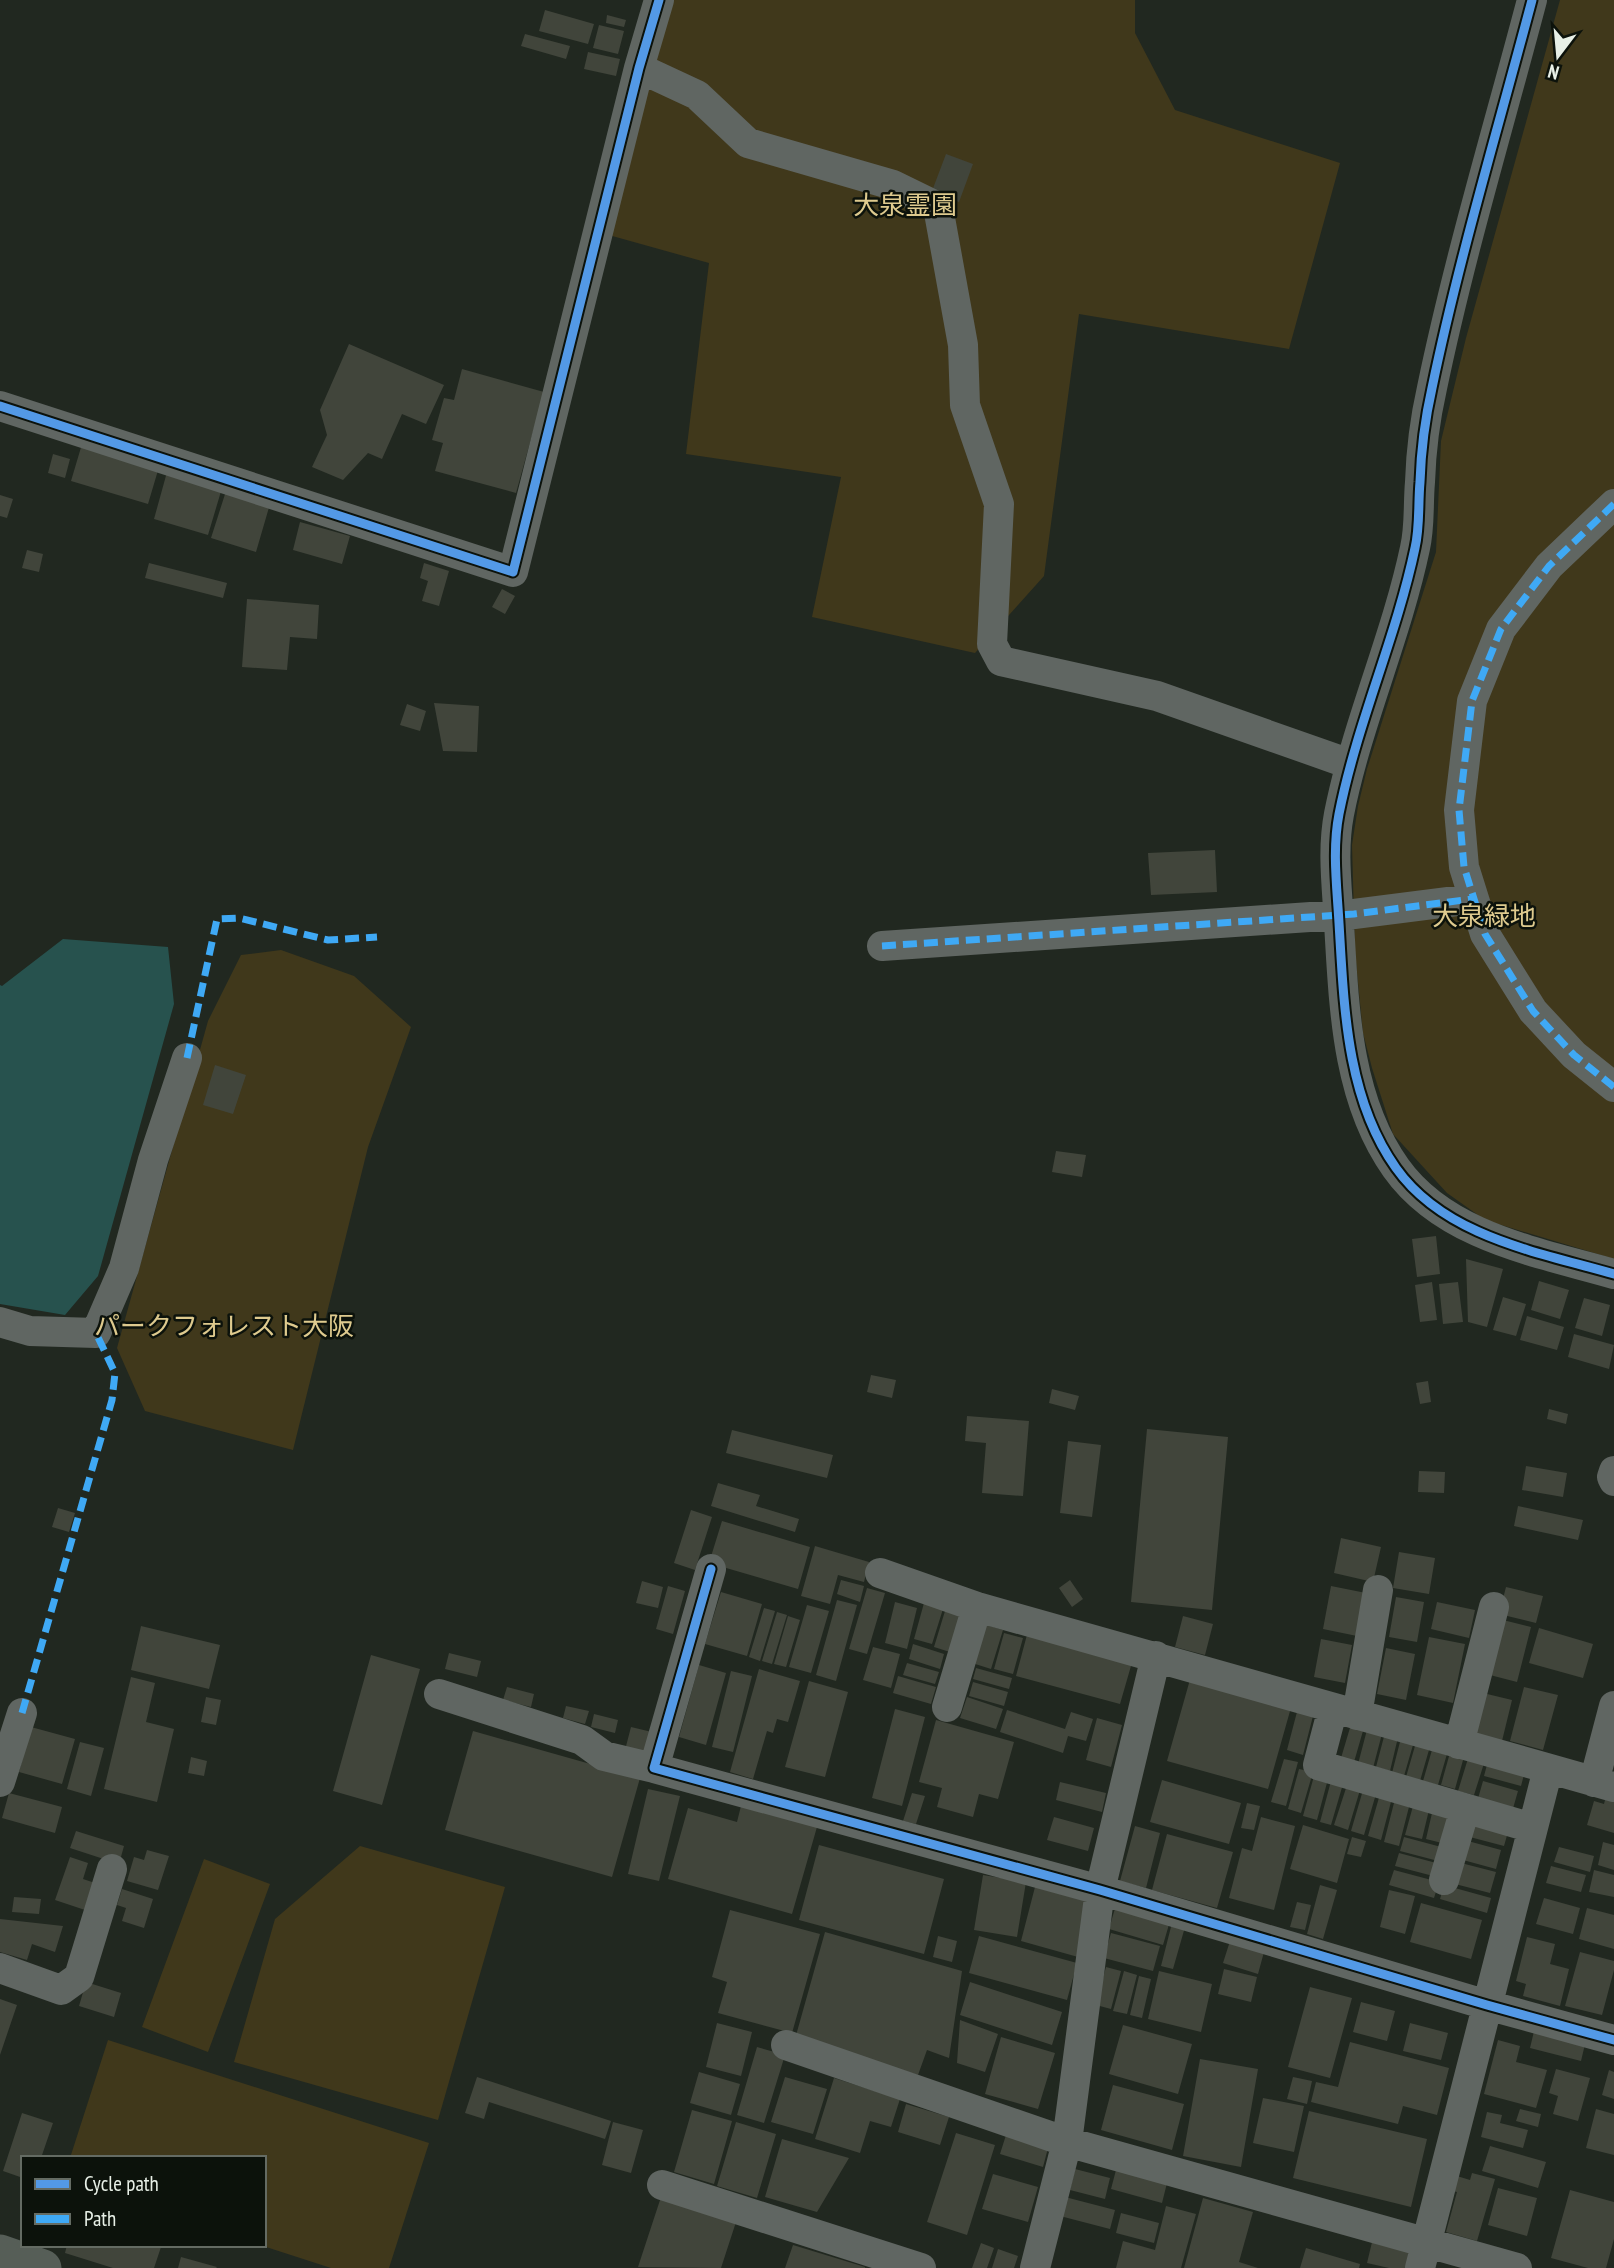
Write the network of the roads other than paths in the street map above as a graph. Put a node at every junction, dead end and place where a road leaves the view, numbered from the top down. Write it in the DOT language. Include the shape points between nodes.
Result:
graph roads {
  1 [pos="659,0"];
  2 [pos="1532,0"];
  3 [pos="639,68"];
  4 [pos="0,406"];
  5 [pos="1614,504"];
  6 [pos="1350,764"];
  7 [pos="1472,899"];
  8 [pos="1339,915"];
  9 [pos="882,946"];
  10 [pos="187,1058"];
  11 [pos="1614,1087"];
  12 [pos="1614,1274"];
  13 [pos="0,1322"];
  14 [pos="1614,1471"];
  15 [pos="1614,1481"];
  16 [pos="711,1569"];
  17 [pos="880,1573"];
  18 [pos="1378,1590"];
  19 [pos="977,1607"];
  20 [pos="1494,1607"];
  21 [pos="1156,1656"];
  22 [pos="439,1694"];
  23 [pos="1614,1706"];
  24 [pos="947,1707"];
  25 [pos="1345,1711"];
  26 [pos="22,1713"];
  27 [pos="1459,1744"];
  28 [pos="653,1769"];
  29 [pos="1548,1769"];
  30 [pos="0,1782"];
  31 [pos="1604,1785"];
  32 [pos="1465,1808"];
  33 [pos="1532,1828"];
  34 [pos="112,1869"];
  35 [pos="1444,1880"];
  36 [pos="1100,1890"];
  37 [pos="0,1968"];
  38 [pos="1487,2005"];
  39 [pos="1614,2040"];
  40 [pos="786,2045"];
  41 [pos="1067,2142"];
  42 [pos="662,2185"];
  43 [pos="0,2253"];
  44 [pos="1423,2255"];
  45 [pos="43,2268"];
  46 [pos="921,2268"];
  47 [pos="1035,2268"];
  48 [pos="1517,2268"];
  1 -- 3 [label="street"];
  2 -- 6 [label="street" via="1431,391 1416,543"];
  3 -- 4 [label="street" via="513,572"];
  3 -- 6 [label="street" via="696,95 748,143 893,186 938,207 963,345 965,405 999,503 992,644 1001,661 1157,696"];
  5 -- 7 [label="street" via="1549,566 1501,629 1472,701 1459,810"];
  6 -- 8 [label="street" via="1335,860"];
  7 -- 8 [label="street"];
  7 -- 11 [label="street" via="1485,934 1533,1011 1574,1055"];
  8 -- 9 [label="street"];
  8 -- 12 [label="street" via="1354,1072 1376,1135 1396,1169 1420,1196 1461,1224 1496,1240"];
  10 -- 13 [label="street" via="124,1268 96,1333 30,1331"];
  14 -- 15 [label="street"];
  16 -- 28 [label="street"];
  17 -- 19 [label="street"];
  18 -- 25 [label="street"];
  19 -- 21 [label="street"];
  19 -- 24 [label="street"];
  20 -- 27 [label="street"];
  21 -- 25 [label="street"];
  21 -- 36 [label="street"];
  22 -- 28 [label="street" via="582,1740 604,1756"];
  23 -- 31 [label="street"];
  25 -- 27 [label="street"];
  25 -- 32 [label="street" via="1318,1765"];
  26 -- 30 [label="street"];
  27 -- 29 [label="street"];
  28 -- 36 [label="street"];
  29 -- 31 [label="street"];
  29 -- 33 [label="street"];
  32 -- 33 [label="street"];
  32 -- 35 [label="street"];
  33 -- 38 [label="street"];
  34 -- 37 [label="street" via="79,1977 61,1990"];
  36 -- 38 [label="street"];
  36 -- 41 [label="street"];
  38 -- 39 [label="street"];
  38 -- 44 [label="street"];
  40 -- 41 [label="street"];
  41 -- 44 [label="street"];
  41 -- 47 [label="street"];
  42 -- 46 [label="street"];
  43 -- 45 [label="main road"];
  44 -- 48 [label="street"];
}
